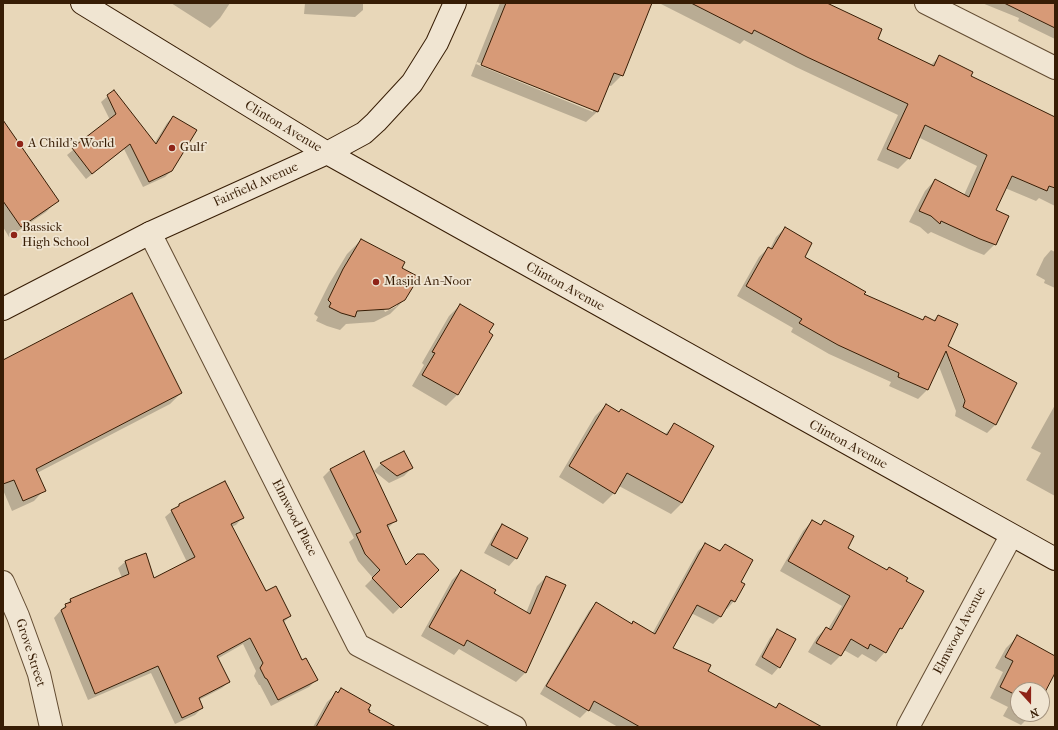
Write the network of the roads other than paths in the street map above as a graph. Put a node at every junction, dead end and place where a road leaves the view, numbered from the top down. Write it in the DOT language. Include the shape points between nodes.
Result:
graph roads {
  1 [pos="82,3"];
  2 [pos="455,3"];
  3 [pos="926,3"];
  4 [pos="1055,68"];
  5 [pos="327,153"];
  6 [pos="150,233"];
  7 [pos="3,309"];
  8 [pos="1011,536"];
  9 [pos="1055,559"];
  10 [pos="3,582"];
  11 [pos="51,727"];
  12 [pos="516,727"];
  13 [pos="908,727"];
  1 -- 5 [label="street, Clinton Avenue"];
  2 -- 5 [label="street, Fairfield Avenue" via="437,43 412,84 364,133"];
  3 -- 4 [label="street"];
  5 -- 6 [label="street, Fairfield Avenue"];
  5 -- 8 [label="street, Clinton Avenue"];
  6 -- 7 [label="street, Fairfield Avenue"];
  6 -- 12 [label="street, Elmwood Place" via="358,645"];
  8 -- 9 [label="street, Clinton Avenue"];
  8 -- 13 [label="street, Elmwood Avenue"];
  10 -- 11 [label="street, Grove Street" via="39,674"];
}
